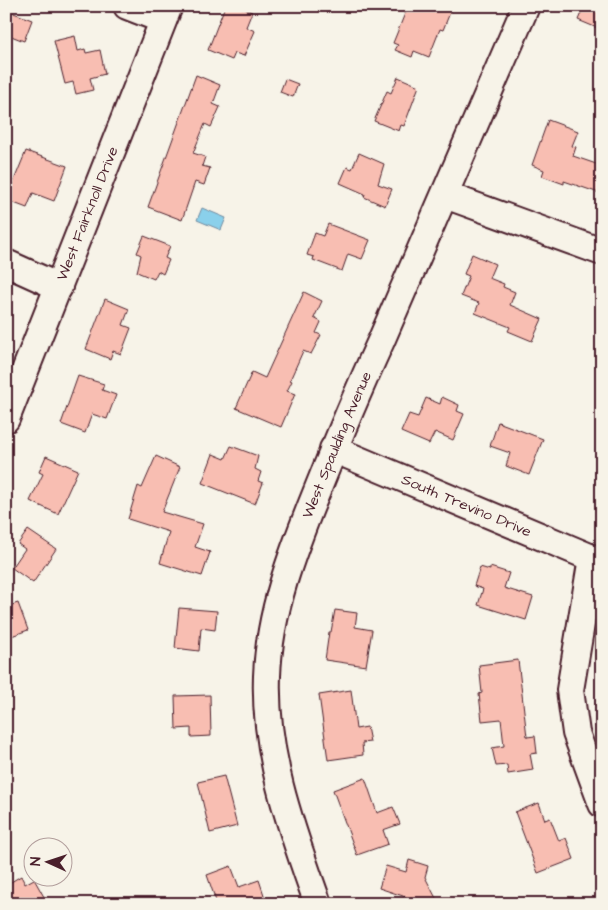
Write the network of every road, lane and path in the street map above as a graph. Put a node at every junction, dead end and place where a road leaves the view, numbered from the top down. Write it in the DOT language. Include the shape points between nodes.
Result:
graph roads {
  1 [pos="127,6"];
  2 [pos="526,6"];
  3 [pos="166,13"];
  4 [pos="445,195"];
  5 [pos="602,252"];
  6 [pos="6,263"];
  7 [pos="59,287"];
  8 [pos="6,420"];
  9 [pos="334,449"];
  10 [pos="597,559"];
  11 [pos="602,804"];
  12 [pos="318,904"];
  1 -- 3 [label="street"];
  2 -- 4 [label="street, West Spaulding Avenue"];
  3 -- 7 [label="street, West Fairknoll Drive"];
  4 -- 5 [label="street"];
  4 -- 9 [label="street, West Spaulding Avenue"];
  6 -- 7 [label="street"];
  7 -- 8 [label="street, West Fairknoll Drive"];
  9 -- 10 [label="street, South Trevino Drive"];
  9 -- 12 [label="street, West Spaulding Avenue" via="287,571 270,641 267,675 267,708 280,786"];
  10 -- 11 [label="street" via="570,690 576,733"];
}
